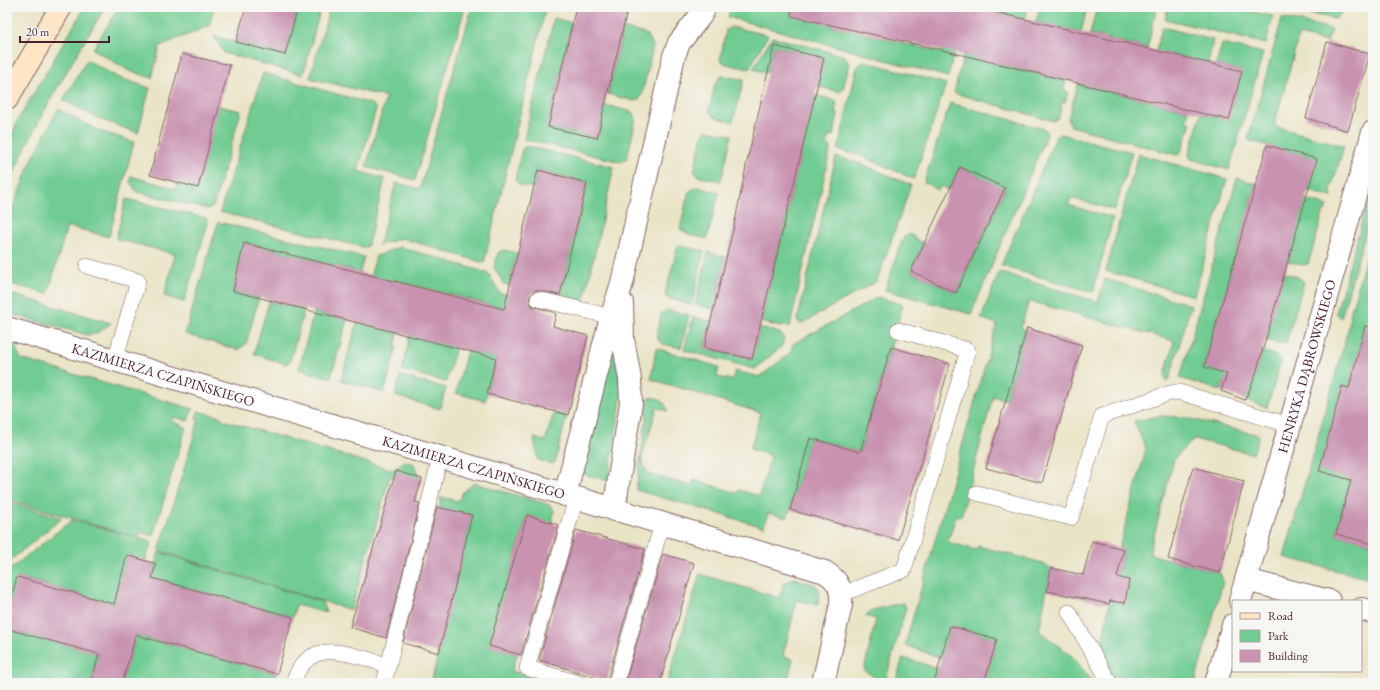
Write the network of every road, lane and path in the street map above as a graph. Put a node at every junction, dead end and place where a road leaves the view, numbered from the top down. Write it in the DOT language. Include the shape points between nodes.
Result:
graph roads {
  1 [pos="61,7"];
  2 [pos="705,7"];
  3 [pos="7,99"];
  4 [pos="1373,132"];
  5 [pos="87,266"];
  6 [pos="622,283"];
  7 [pos="538,299"];
  8 [pos="612,317"];
  9 [pos="7,328"];
  10 [pos="898,330"];
  11 [pos="115,360"];
  12 [pos="1289,425"];
  13 [pos="440,458"];
  14 [pos="977,492"];
  15 [pos="570,497"];
  16 [pos="614,510"];
  17 [pos="662,524"];
  18 [pos="1246,580"];
  19 [pos="842,594"];
  20 [pos="1240,600"];
  21 [pos="1325,600"];
  22 [pos="1362,609"];
  23 [pos="1069,612"];
  24 [pos="1373,612"];
  25 [pos="1232,628"];
  26 [pos="388,666"];
  27 [pos="293,683"];
  28 [pos="384,683"];
  29 [pos="578,683"];
  30 [pos="616,683"];
  31 [pos="823,683"];
  32 [pos="1110,683"];
  33 [pos="1216,683"];
  1 -- 3 [label="street"];
  2 -- 6 [label="street" via="679,43 674,56"];
  4 -- 12 [label="street, HENRYKA DĄBROWSKIEGO"];
  5 -- 11 [label="lane" via="138,280"];
  6 -- 8 [label="street"];
  6 -- 16 [label="street" via="623,339 630,379 630,403"];
  7 -- 8 [label="lane"];
  8 -- 15 [label="street"];
  9 -- 11 [label="street, KAZIMIERZA CZAPIŃSKIEGO"];
  10 -- 19 [label="lane" via="968,350 904,570"];
  11 -- 13 [label="street, KAZIMIERZA CZAPIŃSKIEGO"];
  12 -- 14 [label="lane" via="1188,394 1170,393 1102,416 1071,518"];
  12 -- 18 [label="street, HENRYKA DĄBROWSKIEGO"];
  13 -- 15 [label="street, KAZIMIERZA CZAPIŃSKIEGO"];
  13 -- 26 [label="lane"];
  15 -- 16 [label="street, KAZIMIERZA CZAPIŃSKIEGO"];
  15 -- 29 [label="lane" via="527,668"];
  16 -- 17 [label="street, KAZIMIERZA CZAPIŃSKIEGO"];
  17 -- 19 [label="street, KAZIMIERZA CZAPIŃSKIEGO" via="825,572 839,583"];
  17 -- 30 [label="lane"];
  18 -- 20 [label="street, HENRYKA DĄBROWSKIEGO"];
  18 -- 21 [label="street"];
  19 -- 31 [label="street" via="842,605"];
  22 -- 24 [label="street"];
  23 -- 32 [label="lane"];
  25 -- 33 [label="street"];
  26 -- 27 [label="lane" via="343,653 323,651 307,658"];
  26 -- 28 [label="lane"];
}
